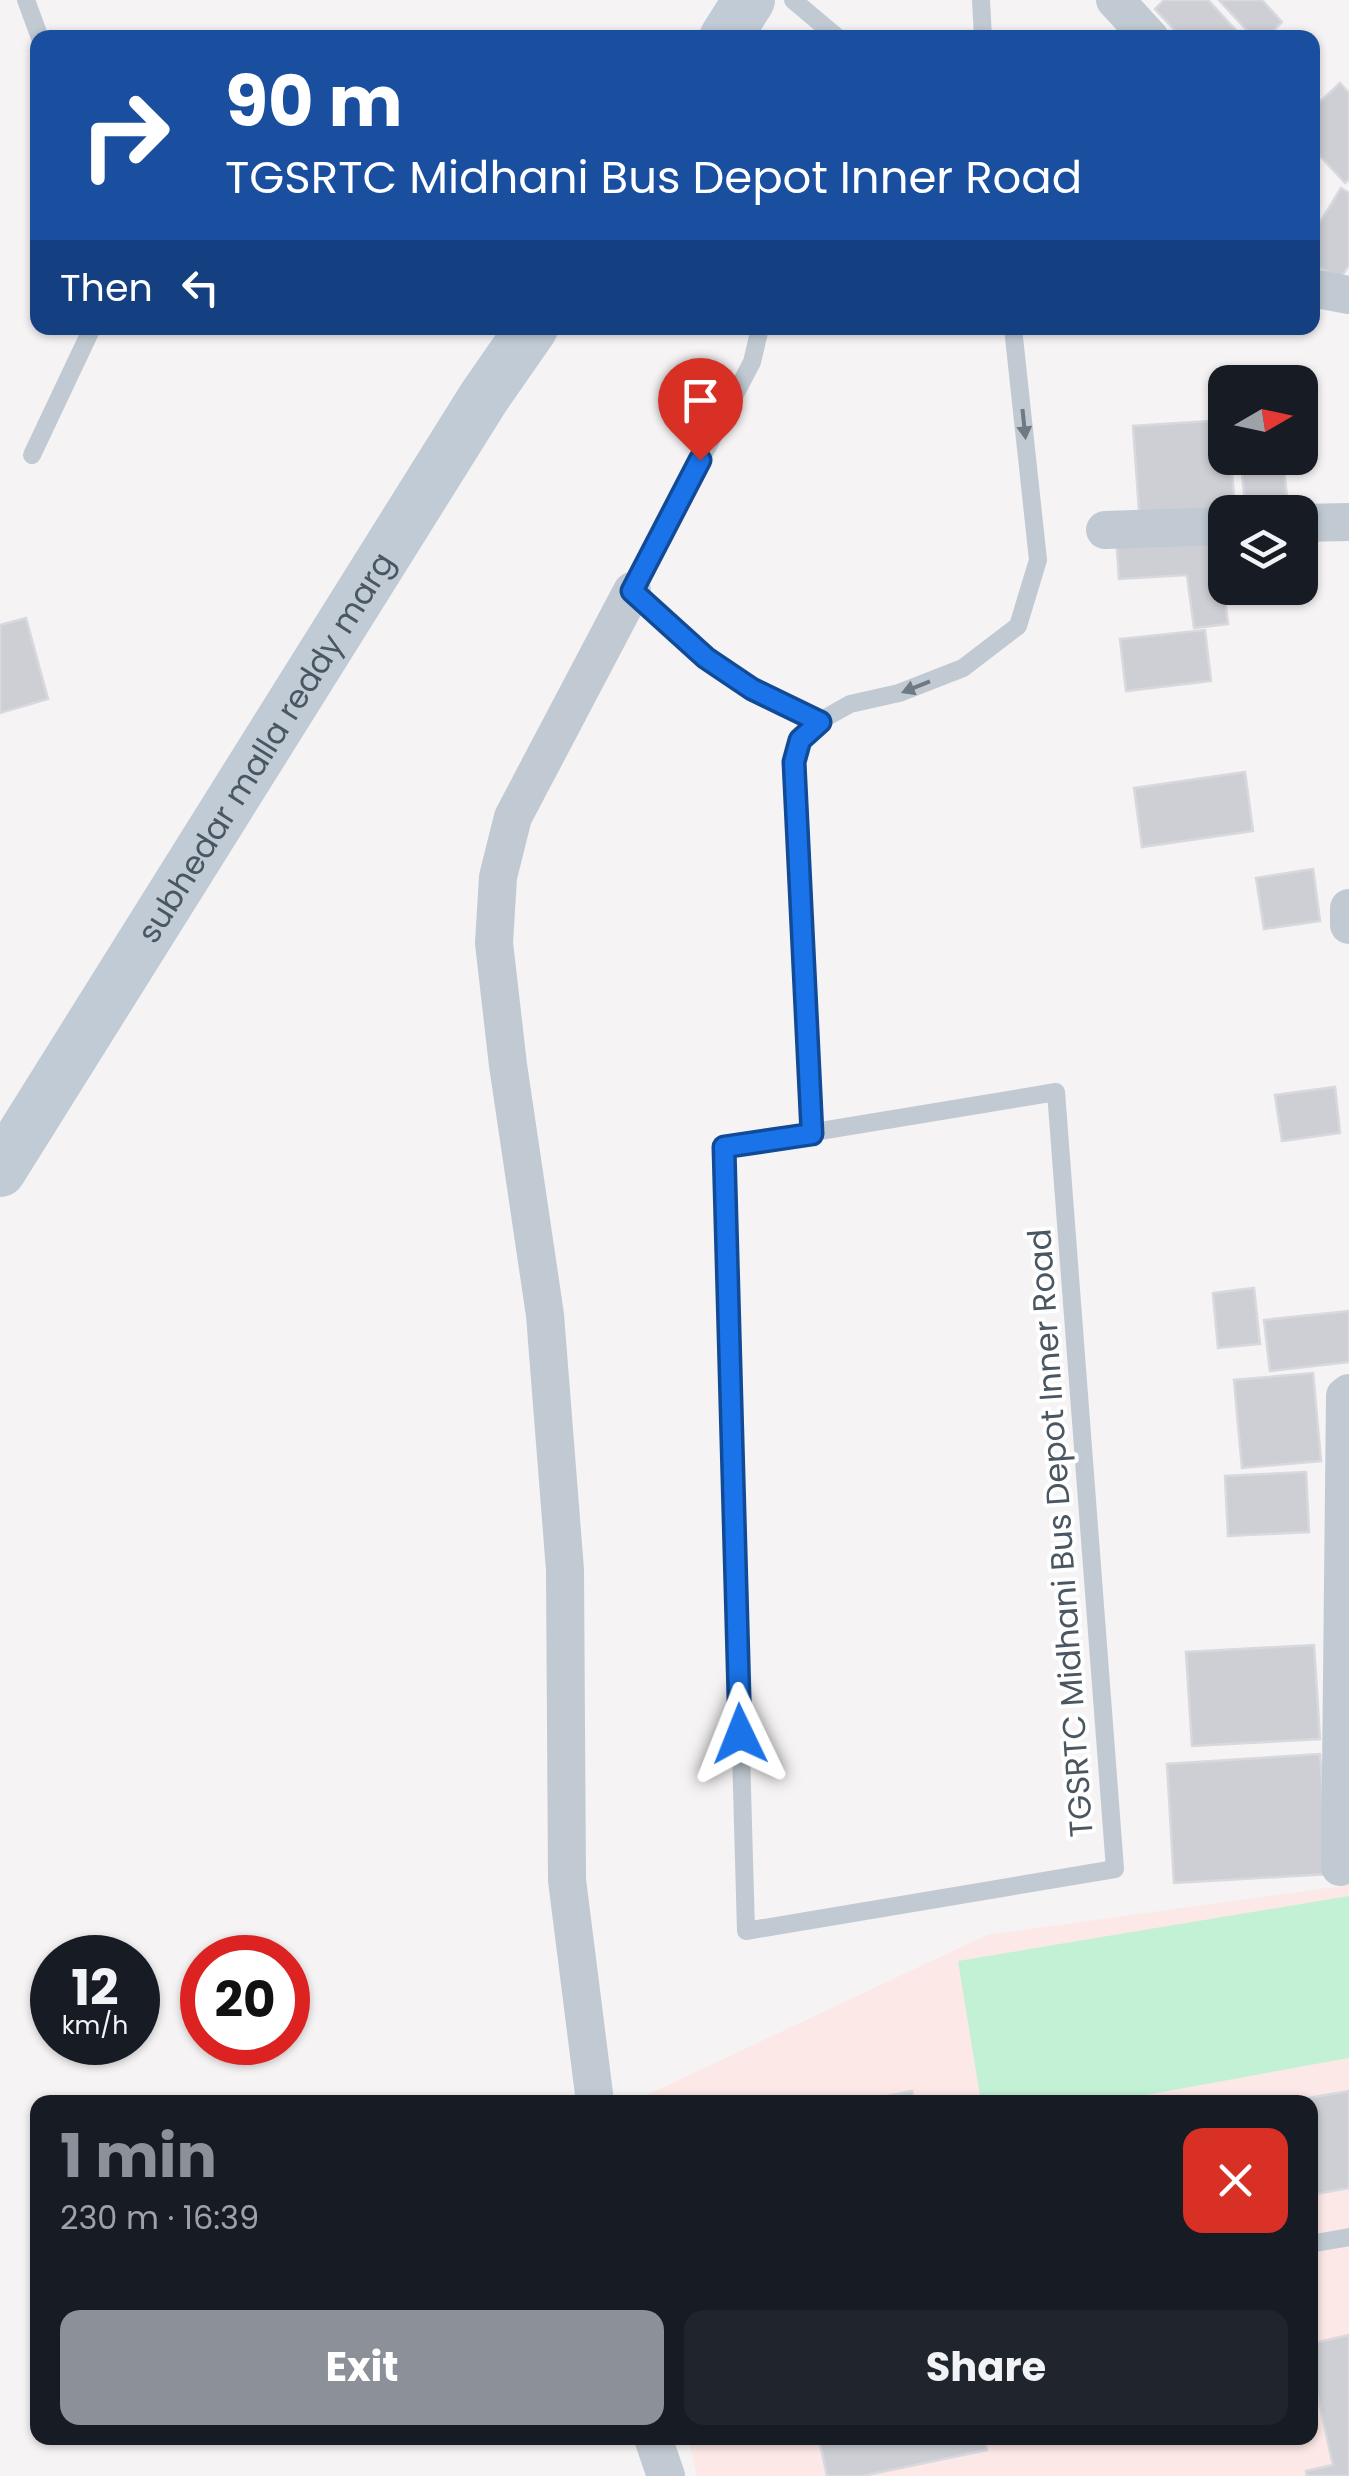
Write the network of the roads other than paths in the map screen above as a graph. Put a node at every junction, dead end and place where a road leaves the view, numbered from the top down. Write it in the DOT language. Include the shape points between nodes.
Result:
graph roads {
  1 [pos="26,0"];
  2 [pos="750,0"];
  3 [pos="793,0"];
  4 [pos="982,0"];
  5 [pos="1115,0"];
  6 [pos="37,30"];
  7 [pos="731,30"];
  8 [pos="829,30"];
  9 [pos="983,30"];
  10 [pos="1143,30"];
  11 [pos="1320,290"];
  12 [pos="1349,295"];
  13 [pos="89,335"];
  14 [pos="527,335"];
  15 [pos="758,335"];
  16 [pos="1015,335"];
  17 [pos="32,454"];
  18 [pos="1349,522"];
  19 [pos="1318,523"];
  20 [pos="1208,527"];
  21 [pos="1105,530"];
  22 [pos="632,591"];
  23 [pos="820,722"];
  24 [pos="1349,908"];
  25 [pos="1349,924"];
  26 [pos="812,1134"];
  27 [pos="0,1171"];
  28 [pos="1349,1393"];
  29 [pos="1340,1867"];
  30 [pos="594,2095"];
  31 [pos="1349,2237"];
  32 [pos="1318,2243"];
  33 [pos="655,2445"];
  34 [pos="666,2476"];
  1 -- 6 [label="lane"];
  2 -- 7 [label="main road"];
  3 -- 8 [label="lane"];
  4 -- 9 [label="lane"];
  5 -- 10 [label="street"];
  11 -- 12 [label="street"];
  13 -- 17 [label="lane"];
  14 -- 27 [label="main road, subhedar malla reddy marg"];
  15 -- 22 [label="lane" via="752,362"];
  16 -- 23 [label="lane, one-way" via="1038,560 1018,626 963,668 850,704"];
  18 -- 19 [label="street"];
  20 -- 21 [label="street"];
  22 -- 23 [label="lane" via="706,658"];
  22 -- 30 [label="street" via="513,817 498,878 494,943 546,1335 565,1570 567,1880"];
  23 -- 26 [label="lane" via="800,740 794,762"];
  24 -- 25 [label="street"];
  26 -- 26 [label="lane, TGSRTC Midhani Bus Depot Inner Road" via="1056,1092 1115,1869 746,1930 724,1147"];
  28 -- 29 [label="street"];
  31 -- 32 [label="lane"];
  33 -- 34 [label="street"];
}
